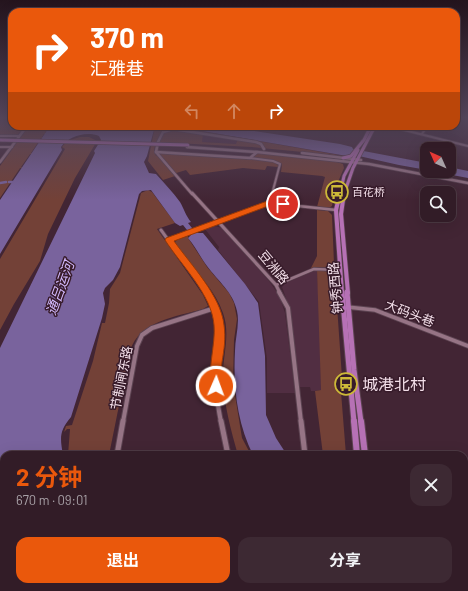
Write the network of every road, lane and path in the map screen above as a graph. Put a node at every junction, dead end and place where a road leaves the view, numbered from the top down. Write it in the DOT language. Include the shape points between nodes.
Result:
graph roads {
  1 [pos="0,146"];
  2 [pos="157,146"];
  3 [pos="172,146"];
  4 [pos="188,146"];
  5 [pos="263,146"];
  6 [pos="362,146"];
  7 [pos="362,146"];
  8 [pos="12,147"];
  9 [pos="264,150"];
  10 [pos="360,150"];
  11 [pos="156,152"];
  12 [pos="257,152"];
  13 [pos="250,158"];
  14 [pos="343,158"];
  15 [pos="356,159"];
  16 [pos="0,162"];
  17 [pos="468,182"];
  18 [pos="270,203"];
  19 [pos="336,210"];
  20 [pos="219,222"];
  21 [pos="161,230"];
  22 [pos="169,240"];
  23 [pos="340,270"];
  24 [pos="276,285"];
  25 [pos="346,307"];
  26 [pos="215,308"];
  27 [pos="468,346"];
  28 [pos="118,451"];
  29 [pos="227,451"];
  30 [pos="305,451"];
  31 [pos="357,451"];
  32 [pos="365,451"];
  1 -- 8 [label="street"];
  2 -- 11 [label="street"];
  3 -- 4 [label="main road, bridge"];
  4 -- 9 [label="main road"];
  4 -- 12 [label="main road"];
  5 -- 9 [label="street"];
  6 -- 10 [label="main road"];
  7 -- 10 [label="main road"];
  8 -- 16 [label="street"];
  9 -- 14 [label="main road"];
  10 -- 15 [label="main road"];
  10 -- 15 [label="main road, 钟秀西路"];
  11 -- 13 [label="street"];
  11 -- 20 [label="street, 豆洲路"];
  12 -- 13 [label="street"];
  12 -- 15 [label="main road"];
  13 -- 18 [label="street" via="280,164"];
  14 -- 15 [label="main road"];
  15 -- 17 [label="main road"];
  15 -- 19 [label="main road, 钟秀西路" via="344,176"];
  15 -- 25 [label="main road, 钟秀西路" via="345,188 340,214"];
  18 -- 19 [label="street"];
  18 -- 20 [label="street"];
  19 -- 23 [label="main road, 钟秀西路"];
  20 -- 22 [label="street"];
  20 -- 24 [label="street, 豆洲路"];
  21 -- 22 [label="street"];
  22 -- 26 [label="street"];
  23 -- 24 [label="street" via="314,269"];
  23 -- 25 [label="main road, 钟秀西路"];
  24 -- 30 [label="street, 豆洲路" via="288,308"];
  25 -- 27 [label="street, 大码头巷" via="375,310"];
  25 -- 31 [label="main road, 钟秀西路"];
  25 -- 32 [label="main road, 钟秀西路"];
  26 -- 28 [label="street, 节制闸东路" via="152,328 142,335 137,346"];
  26 -- 29 [label="street" via="220,340 216,386"];
}
